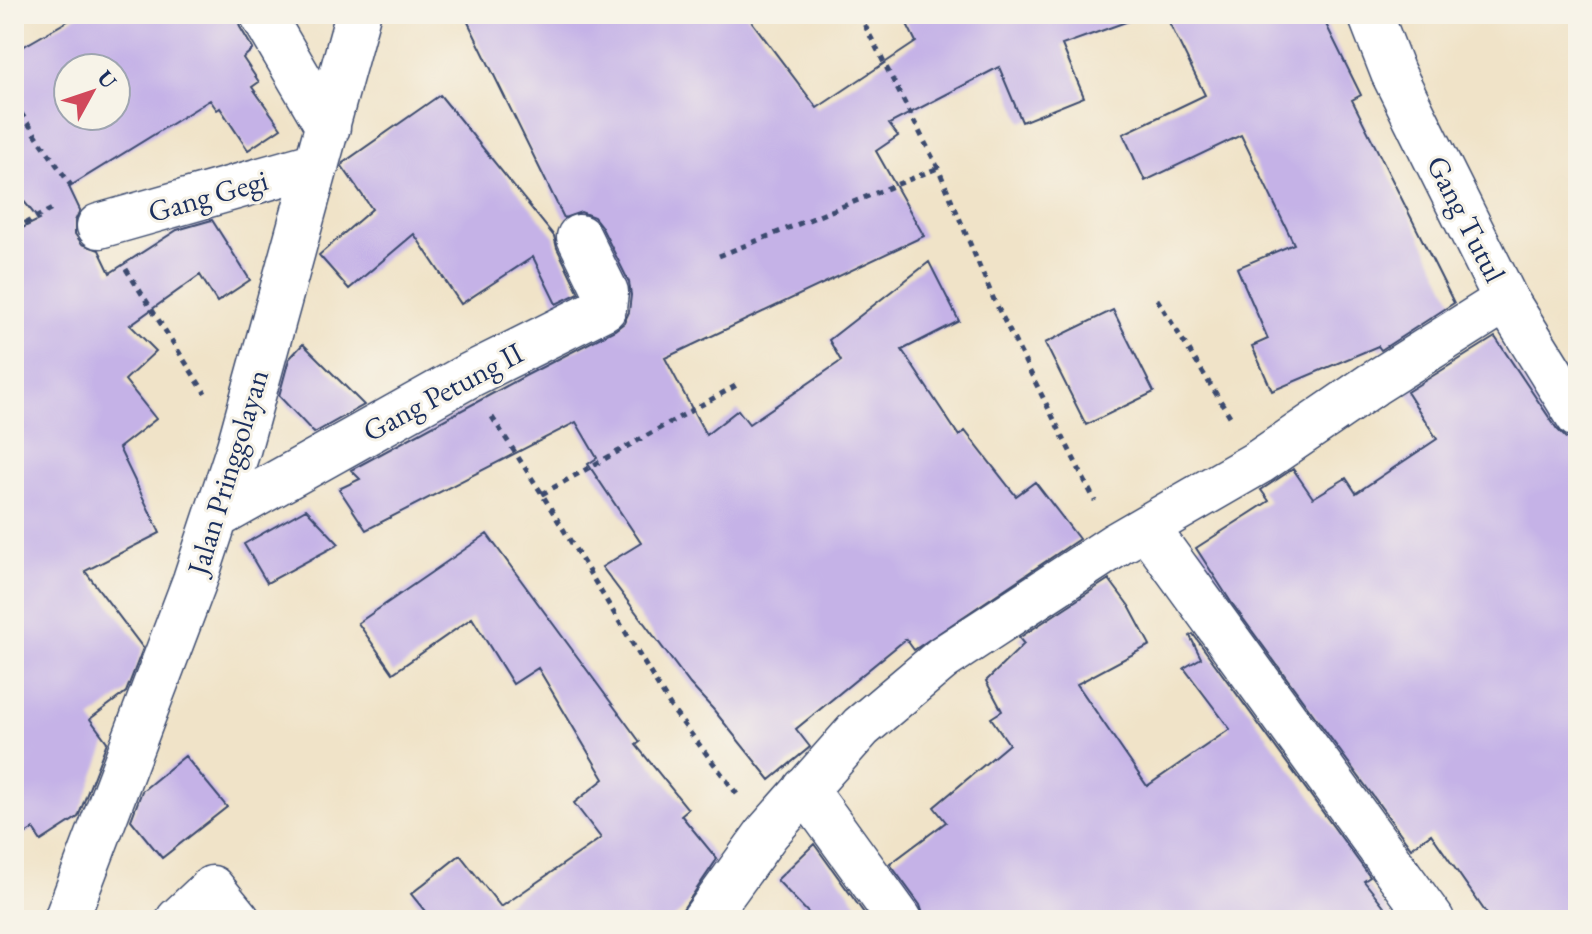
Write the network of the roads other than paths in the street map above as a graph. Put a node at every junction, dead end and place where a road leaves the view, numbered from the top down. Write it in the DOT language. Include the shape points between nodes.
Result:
graph roads {
  1 [pos="262,14"];
  2 [pos="358,14"];
  3 [pos="1370,14"];
  4 [pos="323,146"];
  5 [pos="88,211"];
  6 [pos="579,237"];
  7 [pos="1506,300"];
  8 [pos="1578,416"];
  9 [pos="216,517"];
  10 [pos="1132,536"];
  11 [pos="805,789"];
  12 [pos="66,920"];
  13 [pos="178,920"];
  14 [pos="238,920"];
  15 [pos="704,920"];
  16 [pos="900,920"];
  17 [pos="1432,920"];
  1 -- 4 [label="street"];
  2 -- 4 [label="street, Jalan Pringgolayan"];
  3 -- 7 [label="street, Gang Tutul" via="1393,73"];
  4 -- 5 [label="street, Gang Gegi"];
  4 -- 9 [label="street, Jalan Pringgolayan"];
  6 -- 9 [label="street, Gang Petung II" via="606,292 604,308 466,377"];
  7 -- 8 [label="street, Gang Tutul"];
  7 -- 10 [label="street" via="1259,462"];
  9 -- 12 [label="street, Jalan Pringgolayan"];
  10 -- 11 [label="street" via="943,658 861,727"];
  10 -- 17 [label="street"];
  11 -- 15 [label="street"];
  11 -- 16 [label="street"];
  13 -- 14 [label="street" via="212,888"];
}
